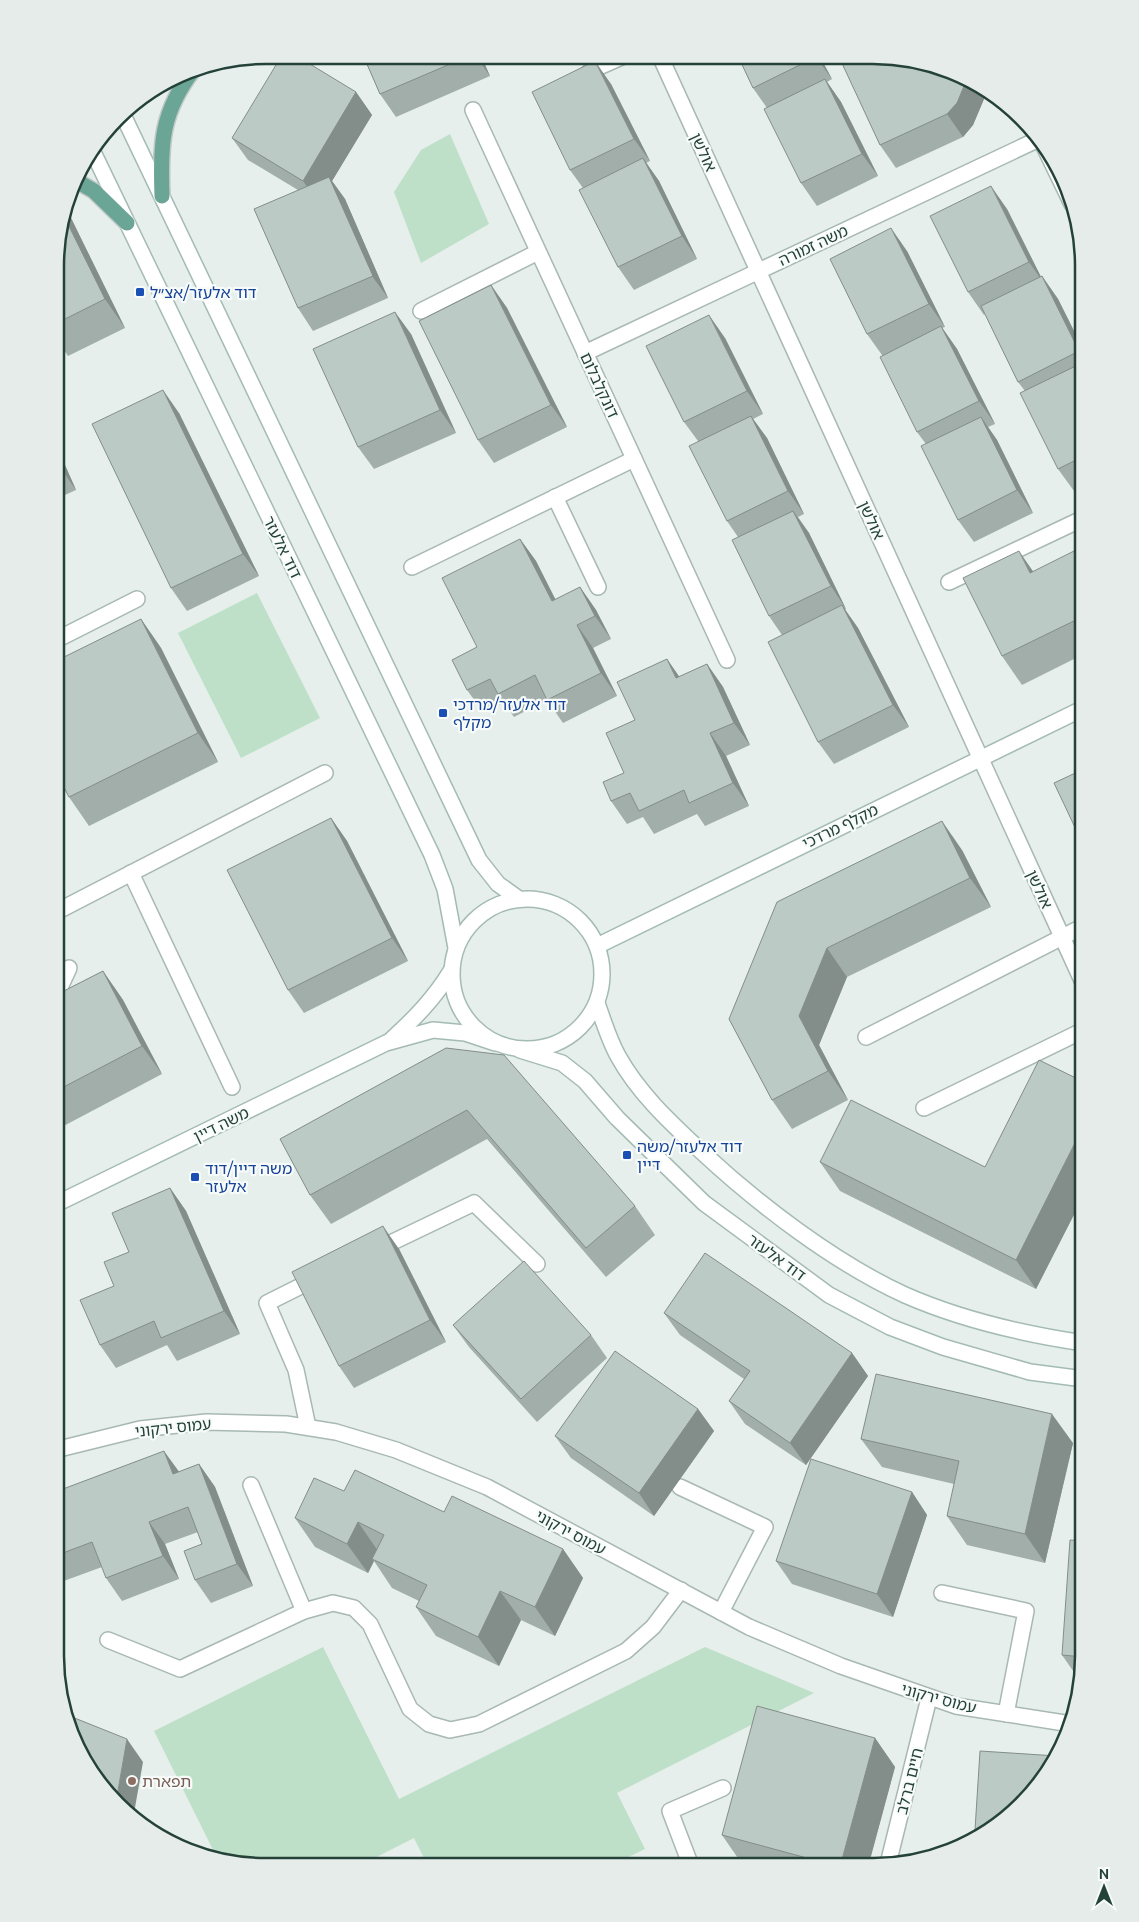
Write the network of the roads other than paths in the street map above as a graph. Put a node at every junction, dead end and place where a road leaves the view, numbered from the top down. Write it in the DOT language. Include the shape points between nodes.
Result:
graph roads {
  1 [pos="606,64"];
  2 [pos="664,64"];
  3 [pos="590,71"];
  4 [pos="186,81"];
  5 [pos="473,110"];
  6 [pos="126,121"];
  7 [pos="1032,142"];
  8 [pos="96,158"];
  9 [pos="81,184"];
  10 [pos="162,196"];
  11 [pos="127,223"];
  12 [pos="538,252"];
  13 [pos="758,271"];
  14 [pos="420,311"];
  15 [pos="585,353"];
  16 [pos="634,459"];
  17 [pos="555,497"];
  18 [pos="1075,522"];
  19 [pos="412,566"];
  20 [pos="949,582"];
  21 [pos="598,587"];
  22 [pos="137,599"];
  23 [pos="64,636"];
  24 [pos="726,660"];
  25 [pos="1075,712"];
  26 [pos="980,757"];
  27 [pos="325,773"];
  28 [pos="131,873"];
  29 [pos="519,899"];
  30 [pos="64,908"];
  31 [pos="1075,930"];
  32 [pos="1062,937"];
  33 [pos="597,946"];
  34 [pos="456,948"];
  35 [pos="1075,965"];
  36 [pos="69,968"];
  37 [pos="451,971"];
  38 [pos="64,979"];
  39 [pos="597,1003"];
  40 [pos="1075,1034"];
  41 [pos="866,1036"];
  42 [pos="495,1043"];
  43 [pos="386,1044"];
  44 [pos="520,1050"];
  45 [pos="232,1087"];
  46 [pos="924,1108"];
  47 [pos="64,1200"];
  48 [pos="366,1255"];
  49 [pos="537,1264"];
  50 [pos="330,1272"];
  51 [pos="1075,1342"];
  52 [pos="1075,1378"];
  53 [pos="308,1427"];
  54 [pos="64,1448"];
  55 [pos="251,1485"];
  56 [pos="680,1487"];
  57 [pos="681,1590"];
  58 [pos="942,1593"];
  59 [pos="304,1611"];
  60 [pos="721,1612"];
  61 [pos="108,1640"];
  62 [pos="929,1698"];
  63 [pos="1006,1714"];
  64 [pos="1064,1723"];
  65 [pos="723,1788"];
  66 [pos="688,1858"];
  67 [pos="890,1858"];
  1 -- 3 [label="street"];
  2 -- 13 [label="street, אולשן"];
  4 -- 10 [label="main road" via="168,114 160,153"];
  5 -- 12 [label="street, דונקלבלום"];
  6 -- 10 [label="street"];
  7 -- 13 [label="street, משה זמורה"];
  8 -- 11 [label="street, דוד אלעזר"];
  9 -- 11 [label="main road" via="94,191"];
  10 -- 29 [label="street" via="479,860 498,884"];
  11 -- 34 [label="street, דוד אלעזר" via="432,855 445,890"];
  12 -- 14 [label="street"];
  12 -- 15 [label="street, דונקלבלום"];
  13 -- 15 [label="street, משה זמורה"];
  13 -- 26 [label="street, אולשן"];
  15 -- 16 [label="street, דונקלבלום"];
  16 -- 17 [label="street"];
  16 -- 24 [label="street, דונקלבלום"];
  17 -- 19 [label="street"];
  17 -- 21 [label="street"];
  18 -- 20 [label="street"];
  22 -- 23 [label="street"];
  25 -- 26 [label="street, מקלף מרדכי"];
  26 -- 32 [label="street, אולשן"];
  26 -- 33 [label="street, מקלף מרדכי"];
  27 -- 28 [label="street"];
  28 -- 30 [label="street"];
  28 -- 45 [label="street"];
  29 -- 33 [label="street" via="543,901 566,910 584,925"];
  29 -- 34 [label="street" via="499,904 480,915"];
  31 -- 32 [label="street"];
  32 -- 35 [label="street, אולשן"];
  32 -- 41 [label="street"];
  33 -- 39 [label="street" via="602,984"];
  34 -- 37 [label="street"];
  36 -- 38 [label="street"];
  37 -- 42 [label="street" via="453,993 462,1014 476,1031"];
  37 -- 43 [label="street, משה דיין" via="437,995"];
  39 -- 44 [label="street" via="584,1024 566,1039 544,1048"];
  39 -- 51 [label="street" via="617,1055 643,1094 728,1176 848,1265 954,1314 1038,1336"];
  40 -- 46 [label="street"];
  42 -- 43 [label="street, משה דיין" via="466,1032 433,1030"];
  42 -- 44 [label="street"];
  43 -- 47 [label="street, משה דיין"];
  44 -- 52 [label="street, דוד אלעזר" via="562,1063 585,1081 617,1118 704,1203 829,1295 890,1327 943,1347 1030,1372"];
  48 -- 49 [label="street" via="474,1203"];
  50 -- 53 [label="street" via="267,1303 296,1370"];
  53 -- 54 [label="street, עמוס ירקוני" via="206,1422 140,1429"];
  53 -- 57 [label="street, עמוס ירקוני" via="396,1450 487,1487"];
  55 -- 59 [label="street"];
  56 -- 60 [label="street" via="765,1527"];
  57 -- 59 [label="street" via="654,1627 626,1651 479,1724 450,1730 429,1724 410,1709 370,1624 354,1608 333,1603"];
  57 -- 60 [label="street, עמוס ירקוני"];
  58 -- 63 [label="street" via="1026,1611"];
  59 -- 61 [label="street" via="180,1669"];
  60 -- 62 [label="street, עמוס ירקוני" via="841,1666"];
  62 -- 63 [label="street, עמוס ירקוני"];
  62 -- 67 [label="street, חיים ברלב"];
  63 -- 64 [label="street, עמוס ירקוני"];
  65 -- 66 [label="street" via="670,1811"];
}
